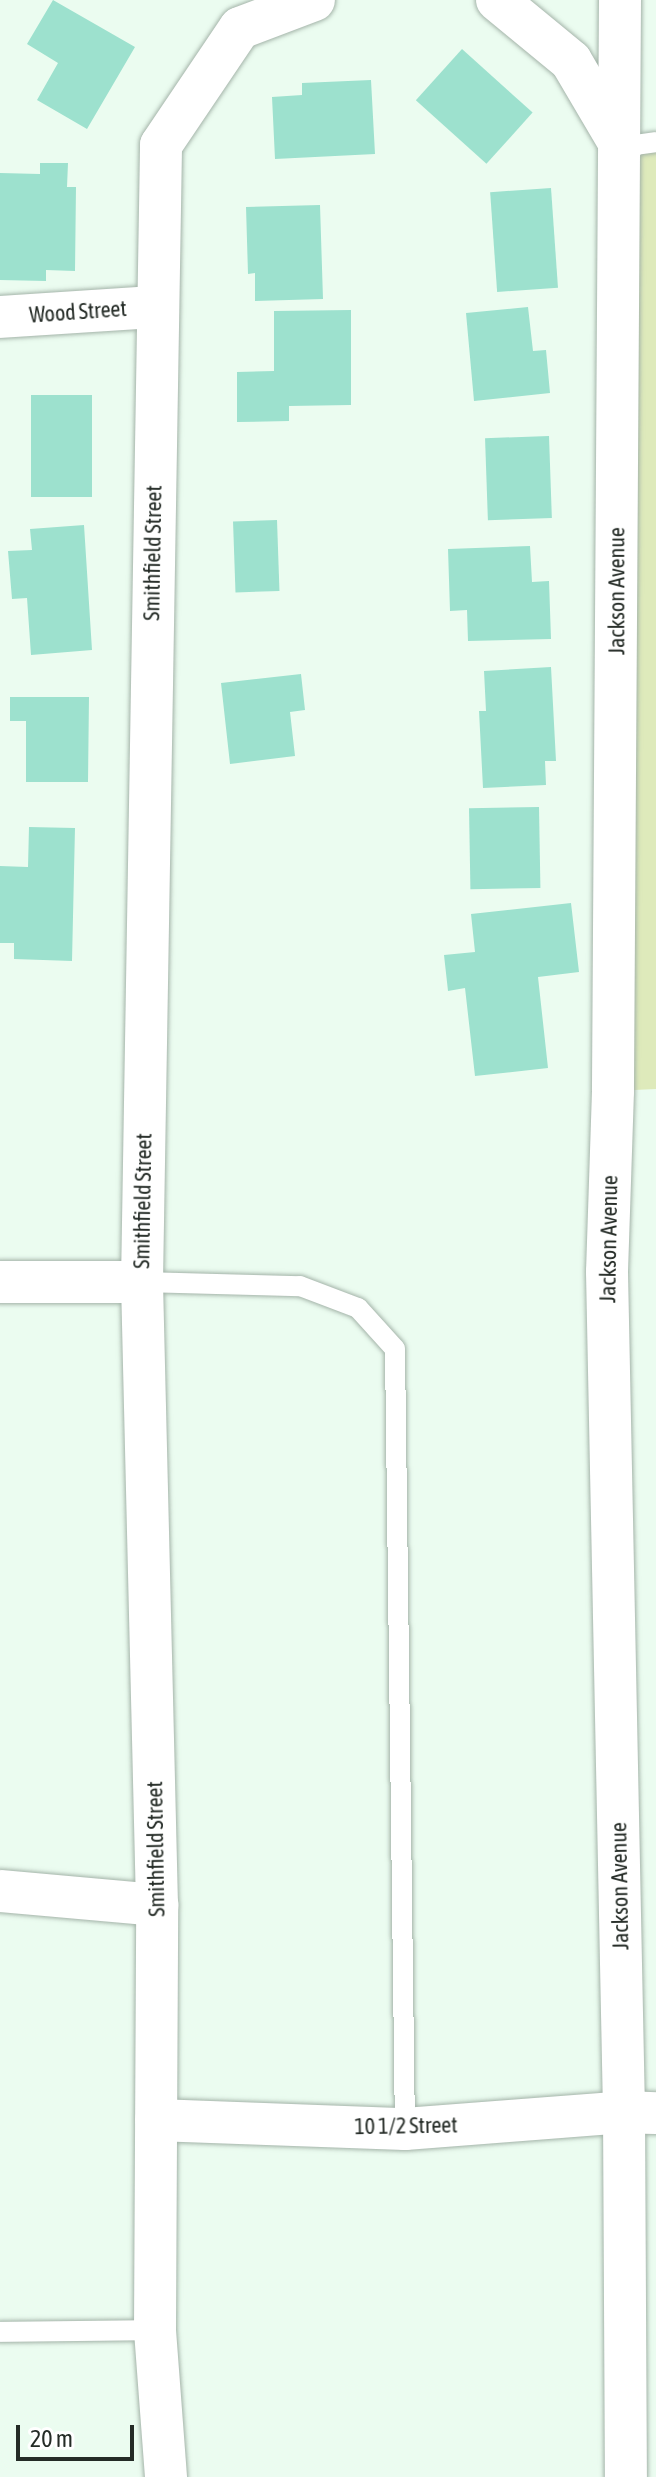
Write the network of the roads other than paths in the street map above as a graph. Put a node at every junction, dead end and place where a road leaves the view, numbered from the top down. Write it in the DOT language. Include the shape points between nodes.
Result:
graph roads {
  1 [pos="314,0"];
  2 [pos="497,0"];
  3 [pos="620,0"];
  4 [pos="639,144"];
  5 [pos="156,307"];
  6 [pos="0,317"];
  7 [pos="0,1282"];
  8 [pos="142,1282"];
  9 [pos="0,1891"];
  10 [pos="157,1905"];
  11 [pos="640,2113"];
  12 [pos="156,2120"];
  13 [pos="405,2129"];
  14 [pos="155,2330"];
  15 [pos="0,2332"];
  16 [pos="166,2477"];
  17 [pos="626,2477"];
  1 -- 5 [label="street, Smithfield Street" via="240,28 161,145"];
  2 -- 4 [label="street" via="571,61"];
  3 -- 4 [label="street, Jackson Avenue"];
  4 -- 11 [label="street, Jackson Avenue" via="607,1272"];
  5 -- 6 [label="street, Wood Street"];
  5 -- 8 [label="street, Smithfield Street"];
  7 -- 8 [label="street"];
  8 -- 10 [label="street, Smithfield Street"];
  8 -- 13 [label="lane" via="300,1286 358,1308 395,1349"];
  9 -- 10 [label="street"];
  10 -- 12 [label="street, Smithfield Street"];
  11 -- 13 [label="street, 10 1/2 Street"];
  11 -- 17 [label="street, Jackson Avenue"];
  12 -- 13 [label="street, 10 1/2 Street"];
  12 -- 14 [label="street, Smithfield Street"];
  14 -- 15 [label="lane"];
  14 -- 16 [label="street, Smithfield Street"];
}
